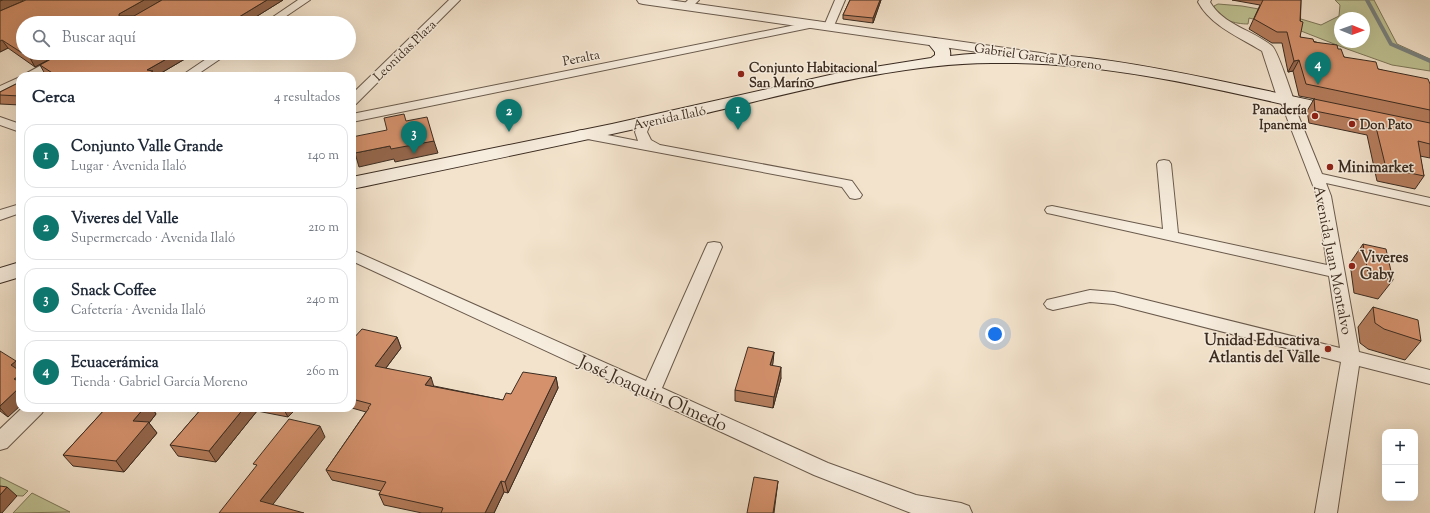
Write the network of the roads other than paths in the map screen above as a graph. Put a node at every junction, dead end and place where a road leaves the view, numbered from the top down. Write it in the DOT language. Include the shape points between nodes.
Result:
graph roads {
  1 [pos="305,0"];
  2 [pos="455,0"];
  3 [pos="643,0"];
  4 [pos="840,0"];
  5 [pos="1205,0"];
  6 [pos="690,3"];
  7 [pos="281,16"];
  8 [pos="815,24"];
  9 [pos="829,26"];
  10 [pos="934,42"];
  11 [pos="59,60"];
  12 [pos="212,60"];
  13 [pos="936,62"];
  14 [pos="1082,62"];
  15 [pos="36,72"];
  16 [pos="193,72"];
  17 [pos="16,83"];
  18 [pos="0,91"];
  19 [pos="356,97"];
  20 [pos="1286,100"];
  21 [pos="1352,114"];
  22 [pos="356,117"];
  23 [pos="0,121"];
  24 [pos="645,122"];
  25 [pos="16,127"];
  26 [pos="582,134"];
  27 [pos="655,147"];
  28 [pos="1164,164"];
  29 [pos="1317,177"];
  30 [pos="356,182"];
  31 [pos="855,195"];
  32 [pos="1430,202"];
  33 [pos="16,209"];
  34 [pos="1052,210"];
  35 [pos="0,215"];
  36 [pos="1171,236"];
  37 [pos="714,247"];
  38 [pos="356,257"];
  39 [pos="16,270"];
  40 [pos="1337,272"];
  41 [pos="0,276"];
  42 [pos="1053,304"];
  43 [pos="1351,357"];
  44 [pos="1430,377"];
  45 [pos="650,391"];
  46 [pos="31,412"];
  47 [pos="0,442"];
  48 [pos="961,513"];
  49 [pos="1326,513"];
  1 -- 7 [label="street"];
  2 -- 19 [label="street, Leonidas Plaza"];
  3 -- 6 [label="street, Gabriel García Moreno"];
  4 -- 9 [label="street"];
  5 -- 20 [label="street, Avenida Juan Montalvo" via="1209,11 1221,21 1268,49"];
  6 -- 8 [label="street, Gabriel García Moreno"];
  8 -- 9 [label="street, Gabriel García Moreno"];
  8 -- 22 [label="street, Peralta"];
  9 -- 10 [label="street, Gabriel García Moreno"];
  10 -- 13 [label="main road" via="944,52"];
  10 -- 14 [label="street, Gabriel García Moreno"];
  11 -- 15 [label="street"];
  12 -- 16 [label="street"];
  13 -- 14 [label="main road, Avenida Ilaló" via="1007,58"];
  13 -- 24 [label="main road, Avenida Ilaló" via="866,73"];
  14 -- 20 [label="main road, Gabriel García Moreno" via="1150,72"];
  17 -- 18 [label="street"];
  20 -- 21 [label="main road, Gabriel García Moreno"];
  20 -- 29 [label="street, Avenida Juan Montalvo"];
  23 -- 25 [label="street"];
  24 -- 26 [label="main road, Avenida Ilaló"];
  24 -- 27 [label="street" via="641,132 645,142"];
  26 -- 27 [label="street"];
  26 -- 30 [label="main road, Avenida Ilaló"];
  27 -- 31 [label="street" via="847,184"];
  28 -- 36 [label="street"];
  29 -- 32 [label="street"];
  29 -- 40 [label="street, Avenida Juan Montalvo" via="1324,196"];
  33 -- 35 [label="street"];
  34 -- 36 [label="street"];
  36 -- 40 [label="street"];
  37 -- 45 [label="street"];
  38 -- 45 [label="street, José Joaquin Olmedo"];
  39 -- 41 [label="main road"];
  40 -- 43 [label="street, Avenida Juan Montalvo"];
  42 -- 43 [label="street" via="1090,296 1114,298"];
  43 -- 44 [label="street"];
  43 -- 49 [label="street, Avenida Juan Montalvo"];
  45 -- 48 [label="street, José Joaquin Olmedo" via="821,469 916,505"];
  46 -- 47 [label="street"];
}
